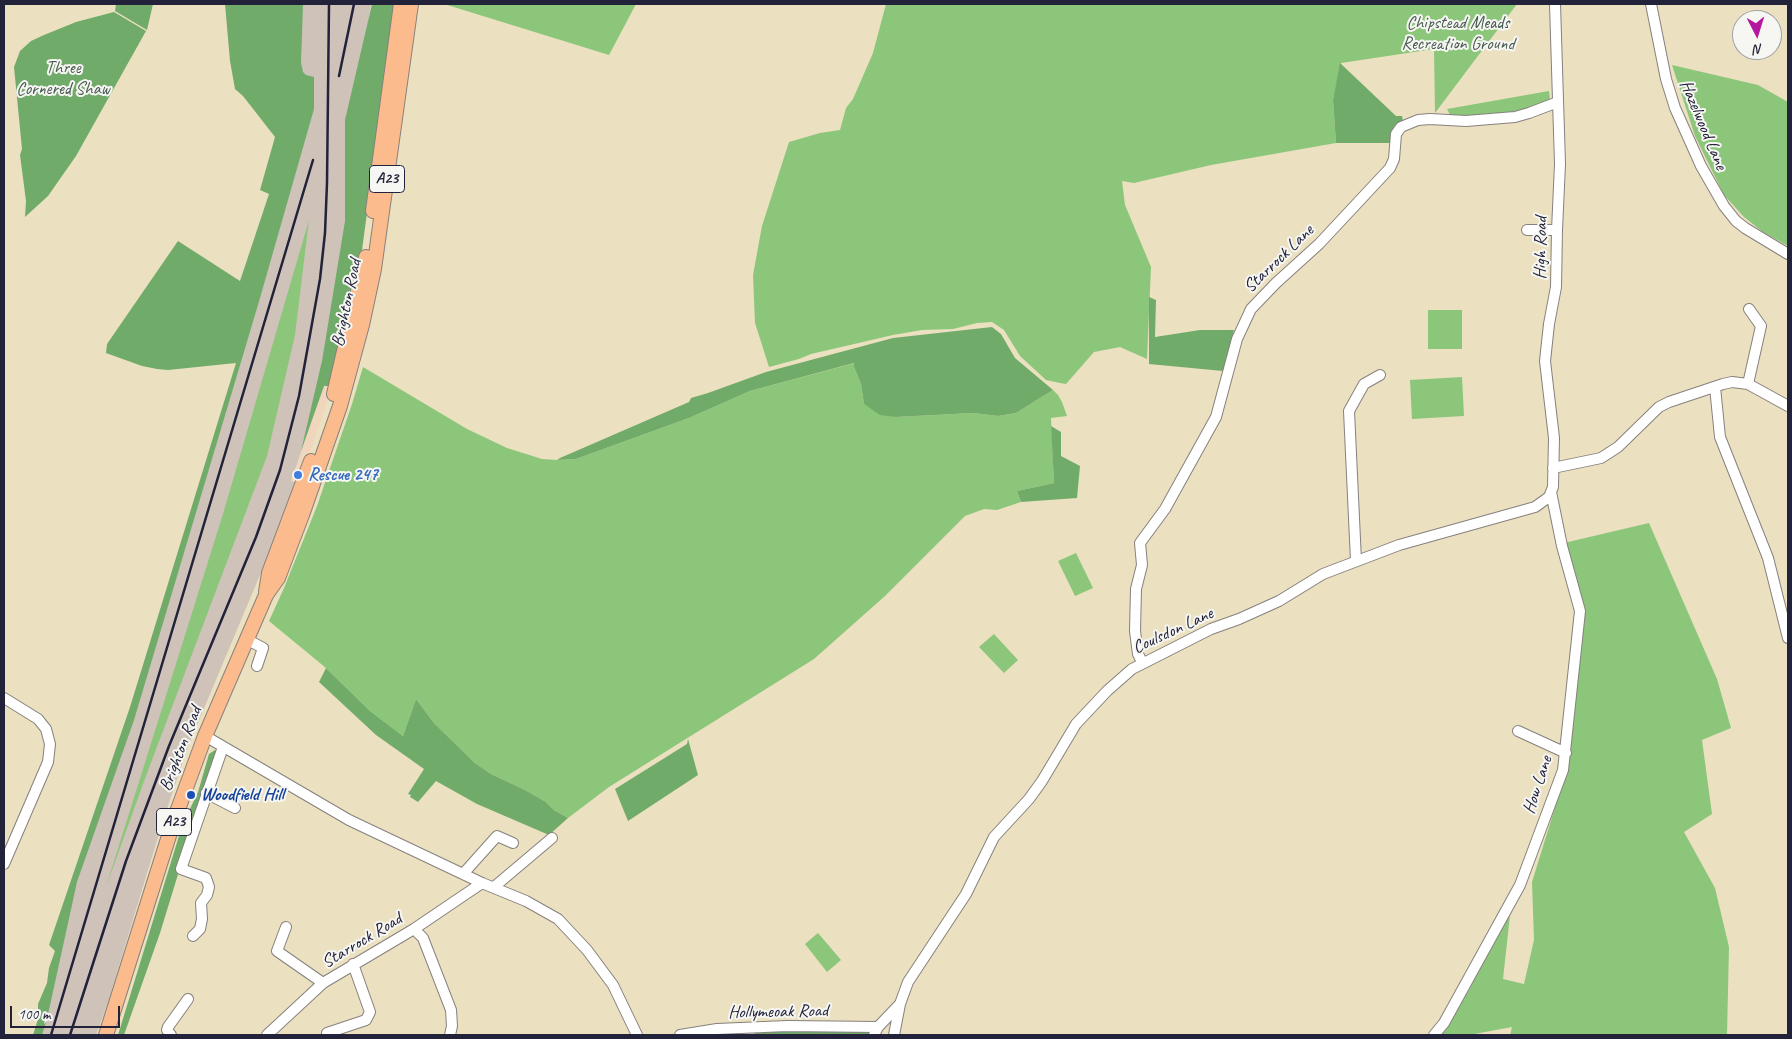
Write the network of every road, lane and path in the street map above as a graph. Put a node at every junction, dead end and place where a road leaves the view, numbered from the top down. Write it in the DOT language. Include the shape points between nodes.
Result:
graph roads {
  1 [pos="401,4"];
  2 [pos="411,4"];
  3 [pos="1555,4"];
  4 [pos="1652,4"];
  5 [pos="1558,102"];
  6 [pos="1527,230"];
  7 [pos="1557,230"];
  8 [pos="1788,254"];
  9 [pos="1749,309"];
  10 [pos="1380,375"];
  11 [pos="1748,384"];
  12 [pos="1714,387"];
  13 [pos="1788,406"];
  14 [pos="1553,468"];
  15 [pos="1551,492"];
  16 [pos="1356,561"];
  17 [pos="266,595"];
  18 [pos="1788,638"];
  19 [pos="246,639"];
  20 [pos="1142,662"];
  21 [pos="257,666"];
  22 [pos="4,698"];
  23 [pos="1518,731"];
  24 [pos="205,736"];
  25 [pos="223,747"];
  26 [pos="1566,753"];
  27 [pos="206,793"];
  28 [pos="235,808"];
  29 [pos="552,838"];
  30 [pos="513,843"];
  31 [pos="4,864"];
  32 [pos="463,874"];
  33 [pos="482,883"];
  34 [pos="494,887"];
  35 [pos="286,927"];
  36 [pos="414,929"];
  37 [pos="192,936"];
  38 [pos="353,964"];
  39 [pos="323,983"];
  40 [pos="188,999"];
  41 [pos="900,1004"];
  42 [pos="876,1031"];
  43 [pos="895,1032"];
  44 [pos="327,1033"];
  45 [pos="106,1035"];
  46 [pos="171,1035"];
  47 [pos="267,1035"];
  48 [pos="450,1035"];
  49 [pos="637,1035"];
  50 [pos="680,1035"];
  51 [pos="1434,1035"];
  1 -- 17 [label="highway, Brighton Road / A23" via="365,268 332,404 268,573"];
  2 -- 17 [label="highway, Brighton Road / A23" via="374,269 362,325 340,406 302,515 278,578"];
  3 -- 5 [label="street, High Road"];
  4 -- 8 [label="street, Hazelwood Lane" via="1675,108 1701,166 1736,220"];
  5 -- 7 [label="street, High Road"];
  5 -- 20 [label="street, Starrock Lane" via="1515,116 1466,121 1418,120 1401,128 1396,134 1390,168 1319,244 1251,309 1237,339 1216,417 1165,509 1140,544 1142,565 1136,590 1135,631"];
  6 -- 7 [label="street"];
  7 -- 14 [label="street, High Road" via="1556,287 1545,361 1554,438"];
  9 -- 11 [label="street" via="1761,326"];
  10 -- 16 [label="street" via="1364,384 1349,411"];
  11 -- 12 [label="street" via="1732,382"];
  11 -- 13 [label="street"];
  12 -- 14 [label="street" via="1659,407 1602,458"];
  12 -- 18 [label="street" via="1720,437 1768,558"];
  14 -- 15 [label="street, High Road"];
  15 -- 16 [label="street, Coulsdon Lane" via="1535,507 1399,545"];
  15 -- 26 [label="street, How Lane" via="1580,611"];
  16 -- 20 [label="street, Coulsdon Lane" via="1315,578 1260,610"];
  17 -- 19 [label="highway, Brighton Road / A23"];
  19 -- 21 [label="street" via="263,648"];
  19 -- 24 [label="highway, Brighton Road / A23"];
  20 -- 41 [label="street, Coulsdon Lane" via="1084,715 1042,781 994,836 966,894 912,974"];
  22 -- 31 [label="street" via="38,719 46,729 50,744 48,762"];
  23 -- 26 [label="street"];
  24 -- 25 [label="street"];
  24 -- 45 [label="highway, Brighton Road / A23" via="173,823"];
  25 -- 27 [label="street"];
  25 -- 32 [label="street" via="349,820"];
  26 -- 51 [label="street, How Lane" via="1564,770 1520,885 1444,1023"];
  27 -- 28 [label="street"];
  27 -- 37 [label="street" via="181,870 210,876 207,895 201,903 200,929"];
  29 -- 34 [label="street"];
  30 -- 32 [label="street" via="497,836"];
  32 -- 33 [label="street"];
  33 -- 34 [label="street"];
  33 -- 36 [label="street, Starrock Road"];
  34 -- 49 [label="street" via="558,919 613,985"];
  35 -- 39 [label="street" via="277,951"];
  36 -- 38 [label="street, Starrock Road"];
  36 -- 48 [label="street" via="423,938 451,1010"];
  38 -- 39 [label="street, Starrock Road"];
  38 -- 44 [label="street" via="370,1012 368,1024"];
  39 -- 47 [label="street, Starrock Road"];
  40 -- 46 [label="street" via="168,1027"];
  41 -- 42 [label="street, Coulsdon Lane"];
  41 -- 43 [label="street, Coulsdon Lane"];
  42 -- 50 [label="street, Hollymeoak Road" via="787,1026 717,1029"];
}
